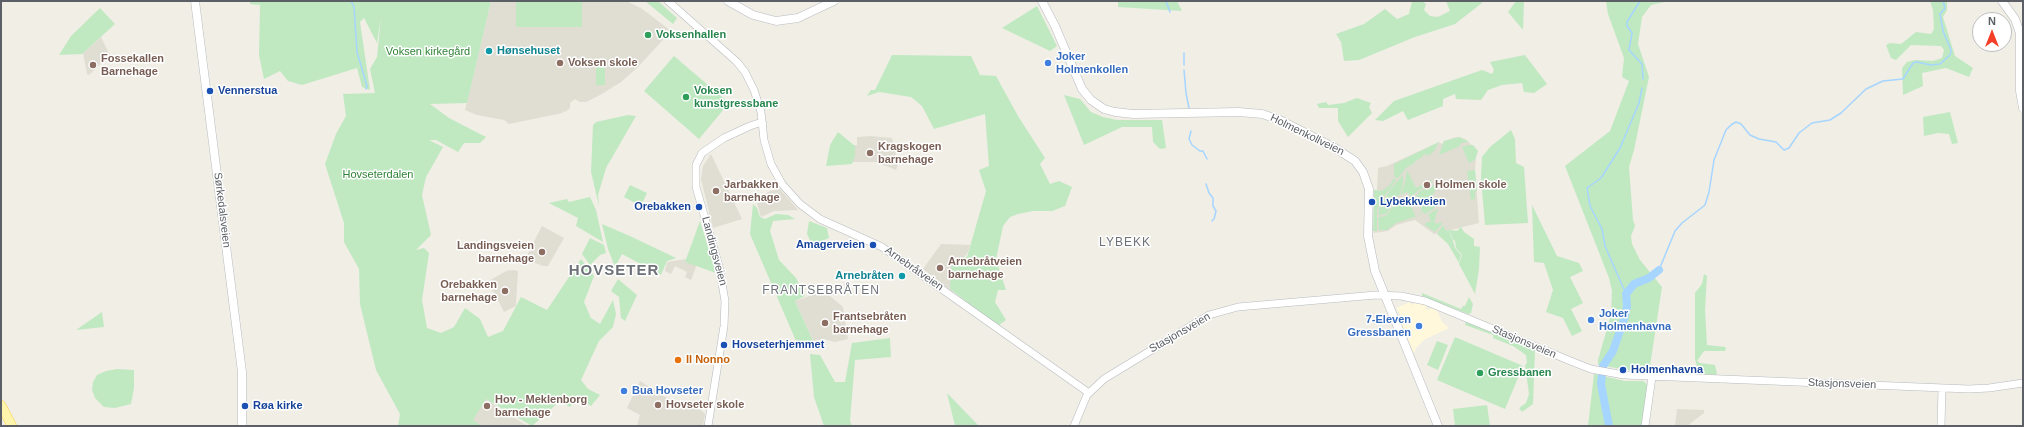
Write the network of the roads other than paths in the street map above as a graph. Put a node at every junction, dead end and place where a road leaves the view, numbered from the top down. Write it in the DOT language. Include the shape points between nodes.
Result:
graph roads {
  1 [pos="196,1"];
  2 [pos="668,1"];
  3 [pos="728,1"];
  4 [pos="834,1"];
  5 [pos="1042,1"];
  6 [pos="2002,1"];
  7 [pos="2023,108"];
  8 [pos="761,127"];
  9 [pos="1384,295"];
  10 [pos="1652,377"];
  11 [pos="2023,383"];
  12 [pos="1942,388"];
  13 [pos="1089,393"];
  14 [pos="1,405"];
  15 [pos="240,424"];
  16 [pos="12,426"];
  17 [pos="708,426"];
  18 [pos="1074,426"];
  19 [pos="1438,426"];
  20 [pos="1645,426"];
  21 [pos="1941,426"];
  1 -- 15 [label="main road, Sørkedalsveien" via="242,367"];
  2 -- 8 [label="street, Arnebråtveien" via="740,66 752,85"];
  3 -- 4 [label="main road" via="753,16 780,21 801,17"];
  5 -- 9 [label="main road, Holmenkollveien" via="1082,90 1091,100 1104,108 1133,114 1257,113 1280,120 1351,158 1361,168 1368,186 1369,246"];
  6 -- 7 [label="main road" via="2015,19 2020,34 2020,91"];
  8 -- 13 [label="street, Arnebråtveien" via="778,177 791,196 808,212 882,247"];
  8 -- 17 [label="street, Landingsveien" via="744,129 724,138 708,150 696,172 696,187 725,296 724,326"];
  9 -- 10 [label="street, Stasjonsveien" via="1430,302 1550,353 1602,371"];
  9 -- 13 [label="street, Stasjonsveien" via="1220,311 1117,370"];
  9 -- 19 [label="main road, Holmenkollveien"];
  10 -- 12 [label="street, Stasjonsveien"];
  10 -- 20 [label="street"];
  11 -- 12 [label="street, Stasjonsveien" via="1981,389"];
  12 -- 21 [label="street"];
  13 -- 18 [label="street, Stasjonsveien"];
  14 -- 16 [label="main road"];
}
